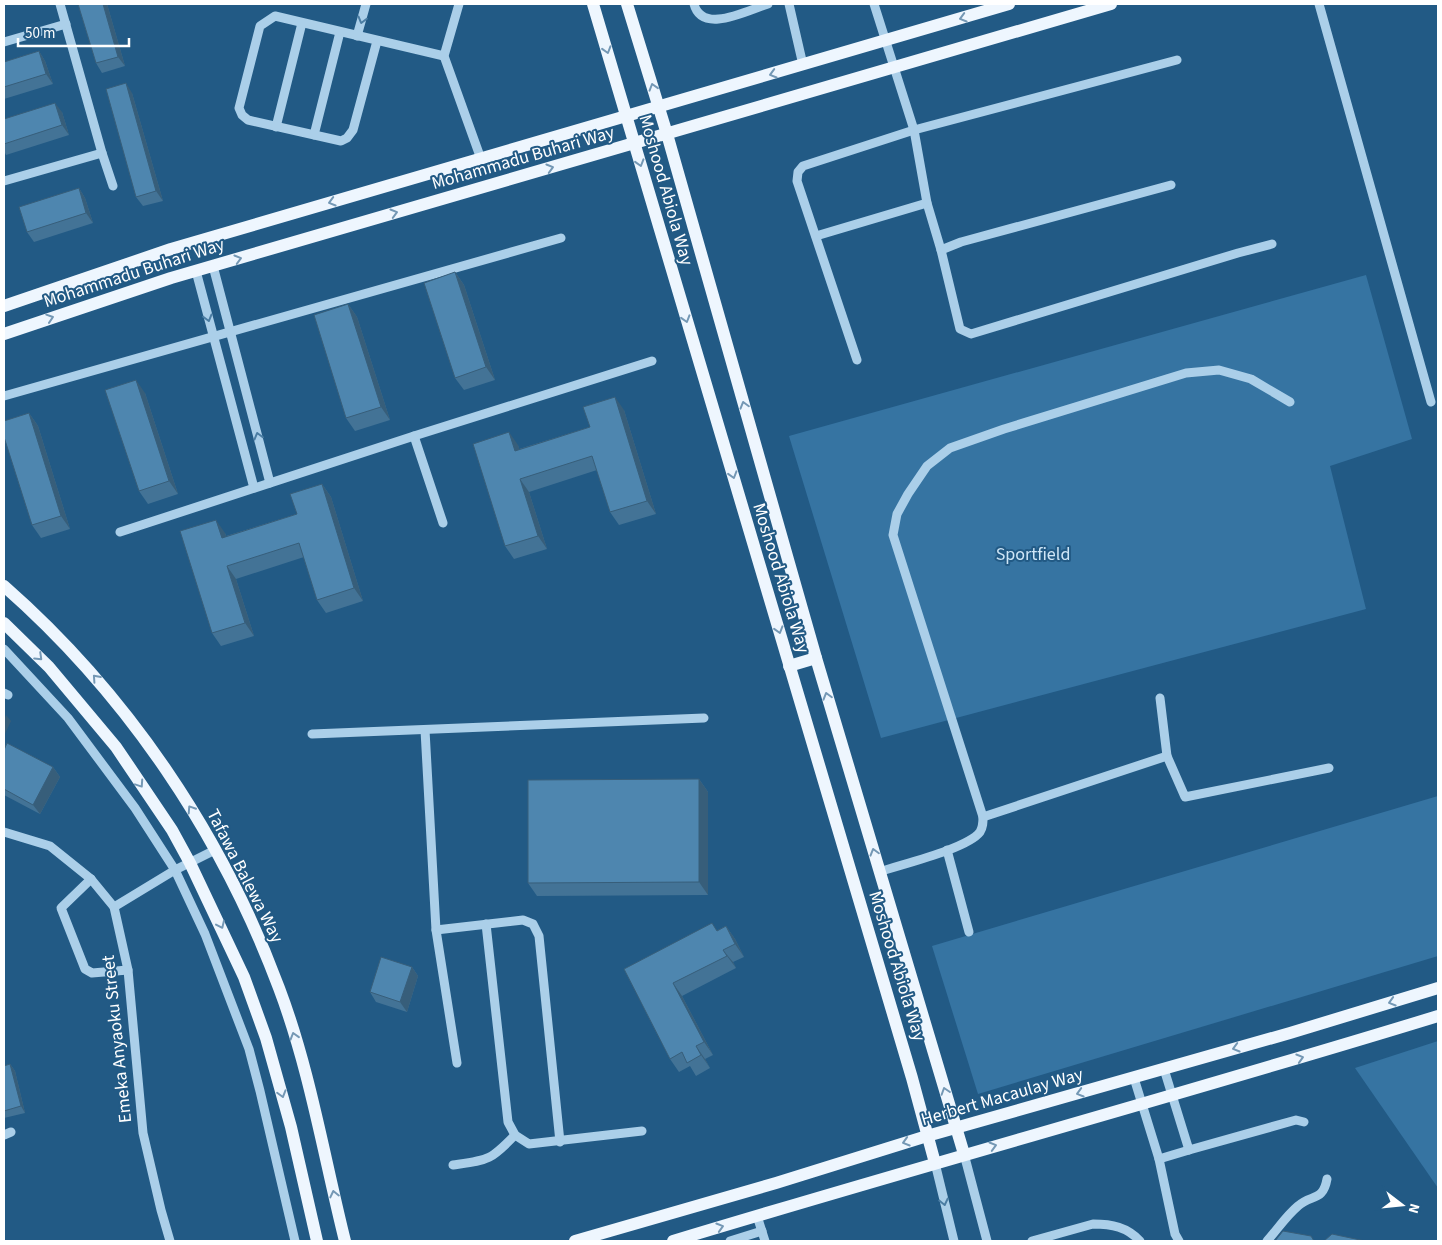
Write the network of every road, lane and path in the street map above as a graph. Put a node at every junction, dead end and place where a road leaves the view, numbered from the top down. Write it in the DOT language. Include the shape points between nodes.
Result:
graph roads {
  1 [pos="60,4"];
  2 [pos="366,4"];
  3 [pos="459,4"];
  4 [pos="593,4"];
  5 [pos="627,4"];
  6 [pos="694,4"];
  7 [pos="768,4"];
  8 [pos="789,4"];
  9 [pos="874,4"];
  10 [pos="1009,4"];
  11 [pos="1111,4"];
  12 [pos="1319,4"];
  13 [pos="302,23"];
  14 [pos="66,24"];
  15 [pos="340,32"];
  16 [pos="357,36"];
  17 [pos="885,40"];
  18 [pos="377,41"];
  19 [pos="4,42"];
  20 [pos="444,56"];
  21 [pos="1176,60"];
  22 [pos="803,65"];
  23 [pos="893,68"];
  24 [pos="659,108"];
  25 [pos="626,116"];
  26 [pos="276,127"];
  27 [pos="914,130"];
  28 [pos="667,134"];
  29 [pos="314,135"];
  30 [pos="634,144"];
  31 [pos="102,153"];
  32 [pos="481,159"];
  33 [pos="4,181"];
  34 [pos="1171,185"];
  35 [pos="114,186"];
  36 [pos="927,203"];
  37 [pos="816,236"];
  38 [pos="561,238"];
  39 [pos="1272,244"];
  40 [pos="941,250"];
  41 [pos="213,266"];
  42 [pos="196,271"];
  43 [pos="4,306"];
  44 [pos="230,332"];
  45 [pos="4,334"];
  46 [pos="213,337"];
  47 [pos="857,360"];
  48 [pos="652,361"];
  49 [pos="4,396"];
  50 [pos="1290,402"];
  51 [pos="1431,402"];
  52 [pos="414,436"];
  53 [pos="270,483"];
  54 [pos="254,488"];
  55 [pos="443,523"];
  56 [pos="120,532"];
  57 [pos="4,586"];
  58 [pos="4,623"];
  59 [pos="4,650"];
  60 [pos="816,658"];
  61 [pos="789,666"];
  62 [pos="1160,698"];
  63 [pos="704,718"];
  64 [pos="425,730"];
  65 [pos="312,734"];
  66 [pos="1167,756"];
  67 [pos="1329,768"];
  68 [pos="983,817"];
  69 [pos="4,832"];
  70 [pos="215,850"];
  71 [pos="947,850"];
  72 [pos="190,862"];
  73 [pos="175,870"];
  74 [pos="880,872"];
  75 [pos="91,879"];
  76 [pos="114,907"];
  77 [pos="486,924"];
  78 [pos="436,930"];
  79 [pos="969,932"];
  80 [pos="128,970"];
  81 [pos="1438,988"];
  82 [pos="1438,1016"];
  83 [pos="457,1064"];
  84 [pos="1164,1069"];
  85 [pos="1134,1078"];
  86 [pos="1172,1096"];
  87 [pos="1142,1104"];
  88 [pos="1304,1122"];
  89 [pos="957,1128"];
  90 [pos="642,1132"];
  91 [pos="515,1135"];
  92 [pos="927,1136"];
  93 [pos="560,1142"];
  94 [pos="1188,1150"];
  95 [pos="964,1154"];
  96 [pos="1159,1159"];
  97 [pos="935,1163"];
  98 [pos="453,1165"];
  99 [pos="1327,1179"];
  100 [pos="757,1216"];
  101 [pos="762,1232"];
  102 [pos="170,1241"];
  103 [pos="295,1241"];
  104 [pos="317,1241"];
  105 [pos="346,1241"];
  106 [pos="575,1241"];
  107 [pos="673,1241"];
  108 [pos="730,1241"];
  109 [pos="765,1241"];
  110 [pos="954,1241"];
  111 [pos="987,1241"];
  112 [pos="1032,1241"];
  113 [pos="1140,1241"];
  114 [pos="1179,1241"];
  115 [pos="1267,1241"];
  1 -- 14 [label="street"];
  2 -- 16 [label="street, one-way"];
  3 -- 20 [label="street"];
  4 -- 25 [label="main road, Moshood Abiola Way, one-way"];
  24 -- 5 [label="main road, Moshood Abiola Way, one-way"];
  6 -- 7 [label="street" via="703,18 712,20"];
  8 -- 22 [label="street"];
  9 -- 17 [label="street"];
  10 -- 17 [label="main road, Mohammadu Buhari Way, one-way"];
  11 -- 23 [label="main road, Mohammadu Buhari Way"];
  12 -- 51 [label="street"];
  13 -- 15 [label="street"];
  13 -- 26 [label="street"];
  13 -- 26 [label="street" via="275,16 260,26 239,108 248,120"];
  14 -- 19 [label="street"];
  14 -- 31 [label="street"];
  15 -- 16 [label="street"];
  15 -- 29 [label="street"];
  16 -- 18 [label="street"];
  17 -- 22 [label="main road, Mohammadu Buhari Way"];
  17 -- 23 [label="street"];
  18 -- 20 [label="street"];
  18 -- 29 [label="street" via="353,130 341,141"];
  20 -- 32 [label="street"];
  21 -- 27 [label="street"];
  22 -- 24 [label="main road, Mohammadu Buhari Way, one-way"];
  23 -- 27 [label="street"];
  23 -- 28 [label="main road, Mohammadu Buhari Way"];
  24 -- 25 [label="main road, Mohammadu Buhari Way"];
  24 -- 28 [label="main road, Moshood Abiola Way"];
  25 -- 30 [label="main road, Moshood Abiola Way"];
  25 -- 32 [label="main road, Mohammadu Buhari Way"];
  26 -- 29 [label="street"];
  27 -- 36 [label="street"];
  27 -- 37 [label="street" via="803,166 798,172 797,182"];
  28 -- 30 [label="main road, Mohammadu Buhari Way"];
  60 -- 28 [label="main road, Moshood Abiola Way, one-way"];
  41 -- 30 [label="main road, Mohammadu Buhari Way, one-way"];
  30 -- 61 [label="main road, Moshood Abiola Way, one-way"];
  31 -- 33 [label="street"];
  31 -- 35 [label="street"];
  32 -- 43 [label="main road, Mohammadu Buhari Way, one-way" via="171,249"];
  34 -- 40 [label="street"];
  36 -- 37 [label="street"];
  36 -- 40 [label="street"];
  37 -- 47 [label="street"];
  38 -- 44 [label="street"];
  39 -- 40 [label="street" via="971,334 960,329"];
  41 -- 42 [label="main road, Mohammadu Buhari Way"];
  41 -- 44 [label="street"];
  45 -- 42 [label="main road, Mohammadu Buhari Way, one-way"];
  42 -- 46 [label="street, one-way"];
  44 -- 46 [label="street"];
  53 -- 44 [label="street, one-way"];
  46 -- 49 [label="street"];
  46 -- 54 [label="street"];
  48 -- 52 [label="street"];
  50 -- 68 [label="street" via="1251,379 1219,370 1186,373 950,448 927,466 897,514 893,535"];
  52 -- 53 [label="street"];
  52 -- 55 [label="street"];
  53 -- 54 [label="street"];
  54 -- 56 [label="street"];
  70 -- 57 [label="main road, Tafawa Balewa Way, one-way" via="159,759 111,695 66,645"];
  58 -- 72 [label="main road, one-way" via="49,667 116,748"];
  59 -- 73 [label="street" via="68,718 135,808"];
  60 -- 61 [label="main road"];
  74 -- 60 [label="main road, Moshood Abiola Way, one-way"];
  61 -- 92 [label="main road, Moshood Abiola Way"];
  62 -- 66 [label="street"];
  63 -- 64 [label="street"];
  64 -- 65 [label="street"];
  64 -- 78 [label="street"];
  66 -- 67 [label="street" via="1185,797"];
  66 -- 68 [label="street"];
  68 -- 71 [label="street" via="979,833"];
  69 -- 75 [label="street, Emeka Anyaoku Street" via="50,846"];
  70 -- 72 [label="street"];
  105 -- 70 [label="main road, Tafawa Balewa Way, one-way" via="298,1048 279,989 244,907"];
  71 -- 74 [label="street"];
  71 -- 79 [label="street"];
  72 -- 73 [label="street"];
  72 -- 104 [label="main road, one-way" via="244,977 266,1038 291,1127"];
  73 -- 76 [label="street"];
  73 -- 103 [label="street" via="249,1049"];
  89 -- 74 [label="main road, Moshood Abiola Way, one-way"];
  75 -- 76 [label="street, Emeka Anyaoku Street"];
  75 -- 80 [label="street" via="61,908 86,969 92,973"];
  76 -- 80 [label="street, Emeka Anyaoku Street"];
  77 -- 78 [label="street"];
  77 -- 91 [label="street" via="508,1122"];
  77 -- 93 [label="street" via="523,920 533,924 539,936"];
  78 -- 83 [label="street"];
  80 -- 102 [label="street, Emeka Anyaoku Street" via="143,1133"];
  81 -- 84 [label="main road, Herbert Macaulay Way, one-way"];
  86 -- 82 [label="main road, one-way"];
  84 -- 85 [label="main road, Herbert Macaulay Way"];
  84 -- 86 [label="street"];
  85 -- 87 [label="street"];
  85 -- 89 [label="main road, Herbert Macaulay Way, one-way"];
  86 -- 87 [label="main road"];
  86 -- 94 [label="street"];
  95 -- 87 [label="main road, one-way"];
  87 -- 96 [label="street"];
  88 -- 94 [label="street" via="1296,1120"];
  89 -- 92 [label="main road, Herbert Macaulay Way"];
  89 -- 95 [label="main road, Moshood Abiola Way"];
  90 -- 93 [label="street"];
  91 -- 93 [label="street" via="529,1144"];
  91 -- 98 [label="street" via="490,1158"];
  92 -- 97 [label="main road, Moshood Abiola Way"];
  92 -- 106 [label="main road, Herbert Macaulay Way, one-way"];
  94 -- 96 [label="street"];
  95 -- 97 [label="main road"];
  95 -- 111 [label="street"];
  96 -- 114 [label="street"];
  97 -- 100 [label="main road"];
  97 -- 110 [label="street, one-way"];
  99 -- 115 [label="street" via="1326,1189 1320,1196 1299,1204"];
  100 -- 101 [label="street"];
  107 -- 100 [label="main road, one-way"];
  101 -- 108 [label="street"];
  101 -- 109 [label="street"];
  112 -- 113 [label="street" via="1093,1224 1130,1231"];
}
